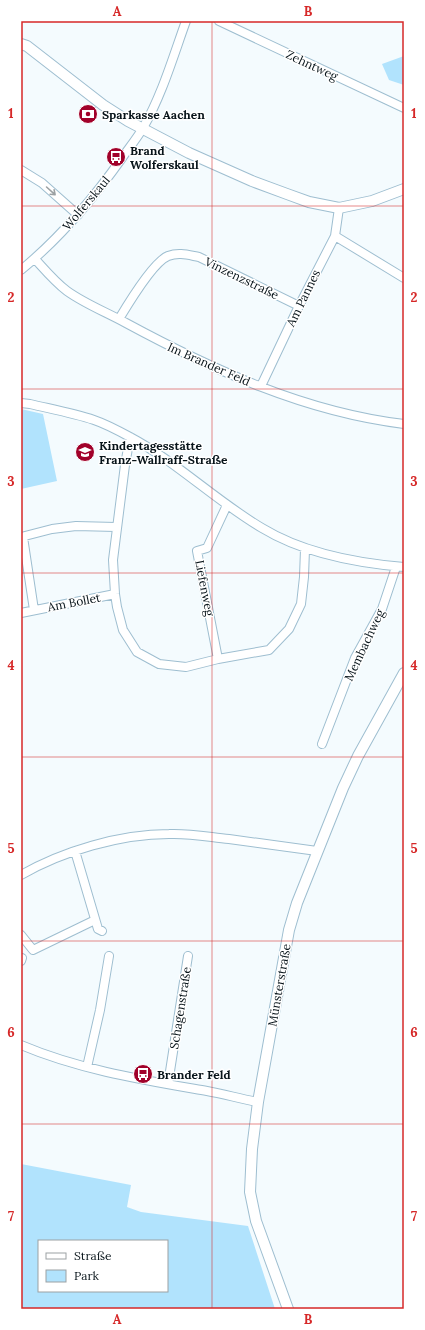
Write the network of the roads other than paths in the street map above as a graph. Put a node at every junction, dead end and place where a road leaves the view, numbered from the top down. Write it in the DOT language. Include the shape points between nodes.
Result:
graph roads {
  1 [pos="186,21"];
  2 [pos="219,21"];
  3 [pos="21,44"];
  4 [pos="404,108"];
  5 [pos="143,128"];
  6 [pos="21,170"];
  7 [pos="404,189"];
  8 [pos="338,208"];
  9 [pos="78,215"];
  10 [pos="335,236"];
  11 [pos="35,258"];
  12 [pos="21,270"];
  13 [pos="404,278"];
  14 [pos="299,306"];
  15 [pos="119,319"];
  16 [pos="261,386"];
  17 [pos="21,403"];
  18 [pos="404,424"];
  19 [pos="130,437"];
  20 [pos="227,505"];
  21 [pos="116,527"];
  22 [pos="22,537"];
  23 [pos="305,549"];
  24 [pos="400,567"];
  25 [pos="115,594"];
  26 [pos="34,610"];
  27 [pos="21,613"];
  28 [pos="218,659"];
  29 [pos="403,676"];
  30 [pos="322,744"];
  31 [pos="75,851"];
  32 [pos="317,852"];
  33 [pos="21,875"];
  34 [pos="95,920"];
  35 [pos="102,931"];
  36 [pos="21,935"];
  37 [pos="109,956"];
  38 [pos="188,956"];
  39 [pos="21,1045"];
  40 [pos="87,1067"];
  41 [pos="168,1084"];
  42 [pos="258,1102"];
  43 [pos="288,1309"];
  1 -- 5 [label="street, Wolferskaul"];
  2 -- 4 [label="street, Zehntweg"];
  3 -- 5 [label="street" via="50,63 103,105"];
  5 -- 8 [label="street" via="189,153 252,181 309,202"];
  5 -- 9 [label="street, Wolferskaul"];
  6 -- 9 [label="street, one-way" via="42,183"];
  7 -- 8 [label="street" via="372,201"];
  8 -- 10 [label="street, Am Pannes"];
  9 -- 11 [label="street, Wolferskaul"];
  10 -- 13 [label="street"];
  10 -- 14 [label="street, Am Pannes"];
  11 -- 12 [label="street, Wolferskaul"];
  11 -- 15 [label="street, Im Brander Feld" via="68,291"];
  14 -- 15 [label="street, Vinzenzstraße" via="199,257 181,254 167,257 151,271"];
  14 -- 16 [label="street, Am Pannes"];
  15 -- 16 [label="street, Im Brander Feld" via="209,366"];
  16 -- 18 [label="street, Im Brander Feld" via="329,410"];
  17 -- 19 [label="street" via="95,421"];
  19 -- 20 [label="street" via="172,462"];
  19 -- 21 [label="street"];
  20 -- 23 [label="street" via="263,529"];
  20 -- 28 [label="street, Liefenweg" via="207,548 197,551"];
  21 -- 22 [label="street, Am Bollet" via="76,526"];
  21 -- 25 [label="street" via="113,560"];
  22 -- 26 [label="street, Am Bollet"];
  23 -- 24 [label="street"];
  23 -- 28 [label="street" via="301,604 290,629 268,650"];
  24 -- 30 [label="street, Membachweg" via="382,610 355,658"];
  25 -- 26 [label="street, Am Bollet"];
  25 -- 28 [label="street" via="123,630 137,652 159,664 186,667"];
  26 -- 27 [label="street, Am Bollet"];
  29 -- 32 [label="street, Münsterstraße" via="358,756"];
  31 -- 32 [label="street" via="128,838 172,834 199,835"];
  31 -- 33 [label="street"];
  31 -- 34 [label="street"];
  32 -- 42 [label="street, Münsterstraße" via="289,930"];
  34 -- 35 [label="street"];
  34 -- 36 [label="street" via="34,950"];
  37 -- 40 [label="street"];
  38 -- 41 [label="street, Schagenstraße"];
  39 -- 40 [label="street"];
  40 -- 41 [label="street"];
  41 -- 42 [label="street"];
  42 -- 43 [label="street, Münsterstraße" via="250,1192 256,1221"];
}
